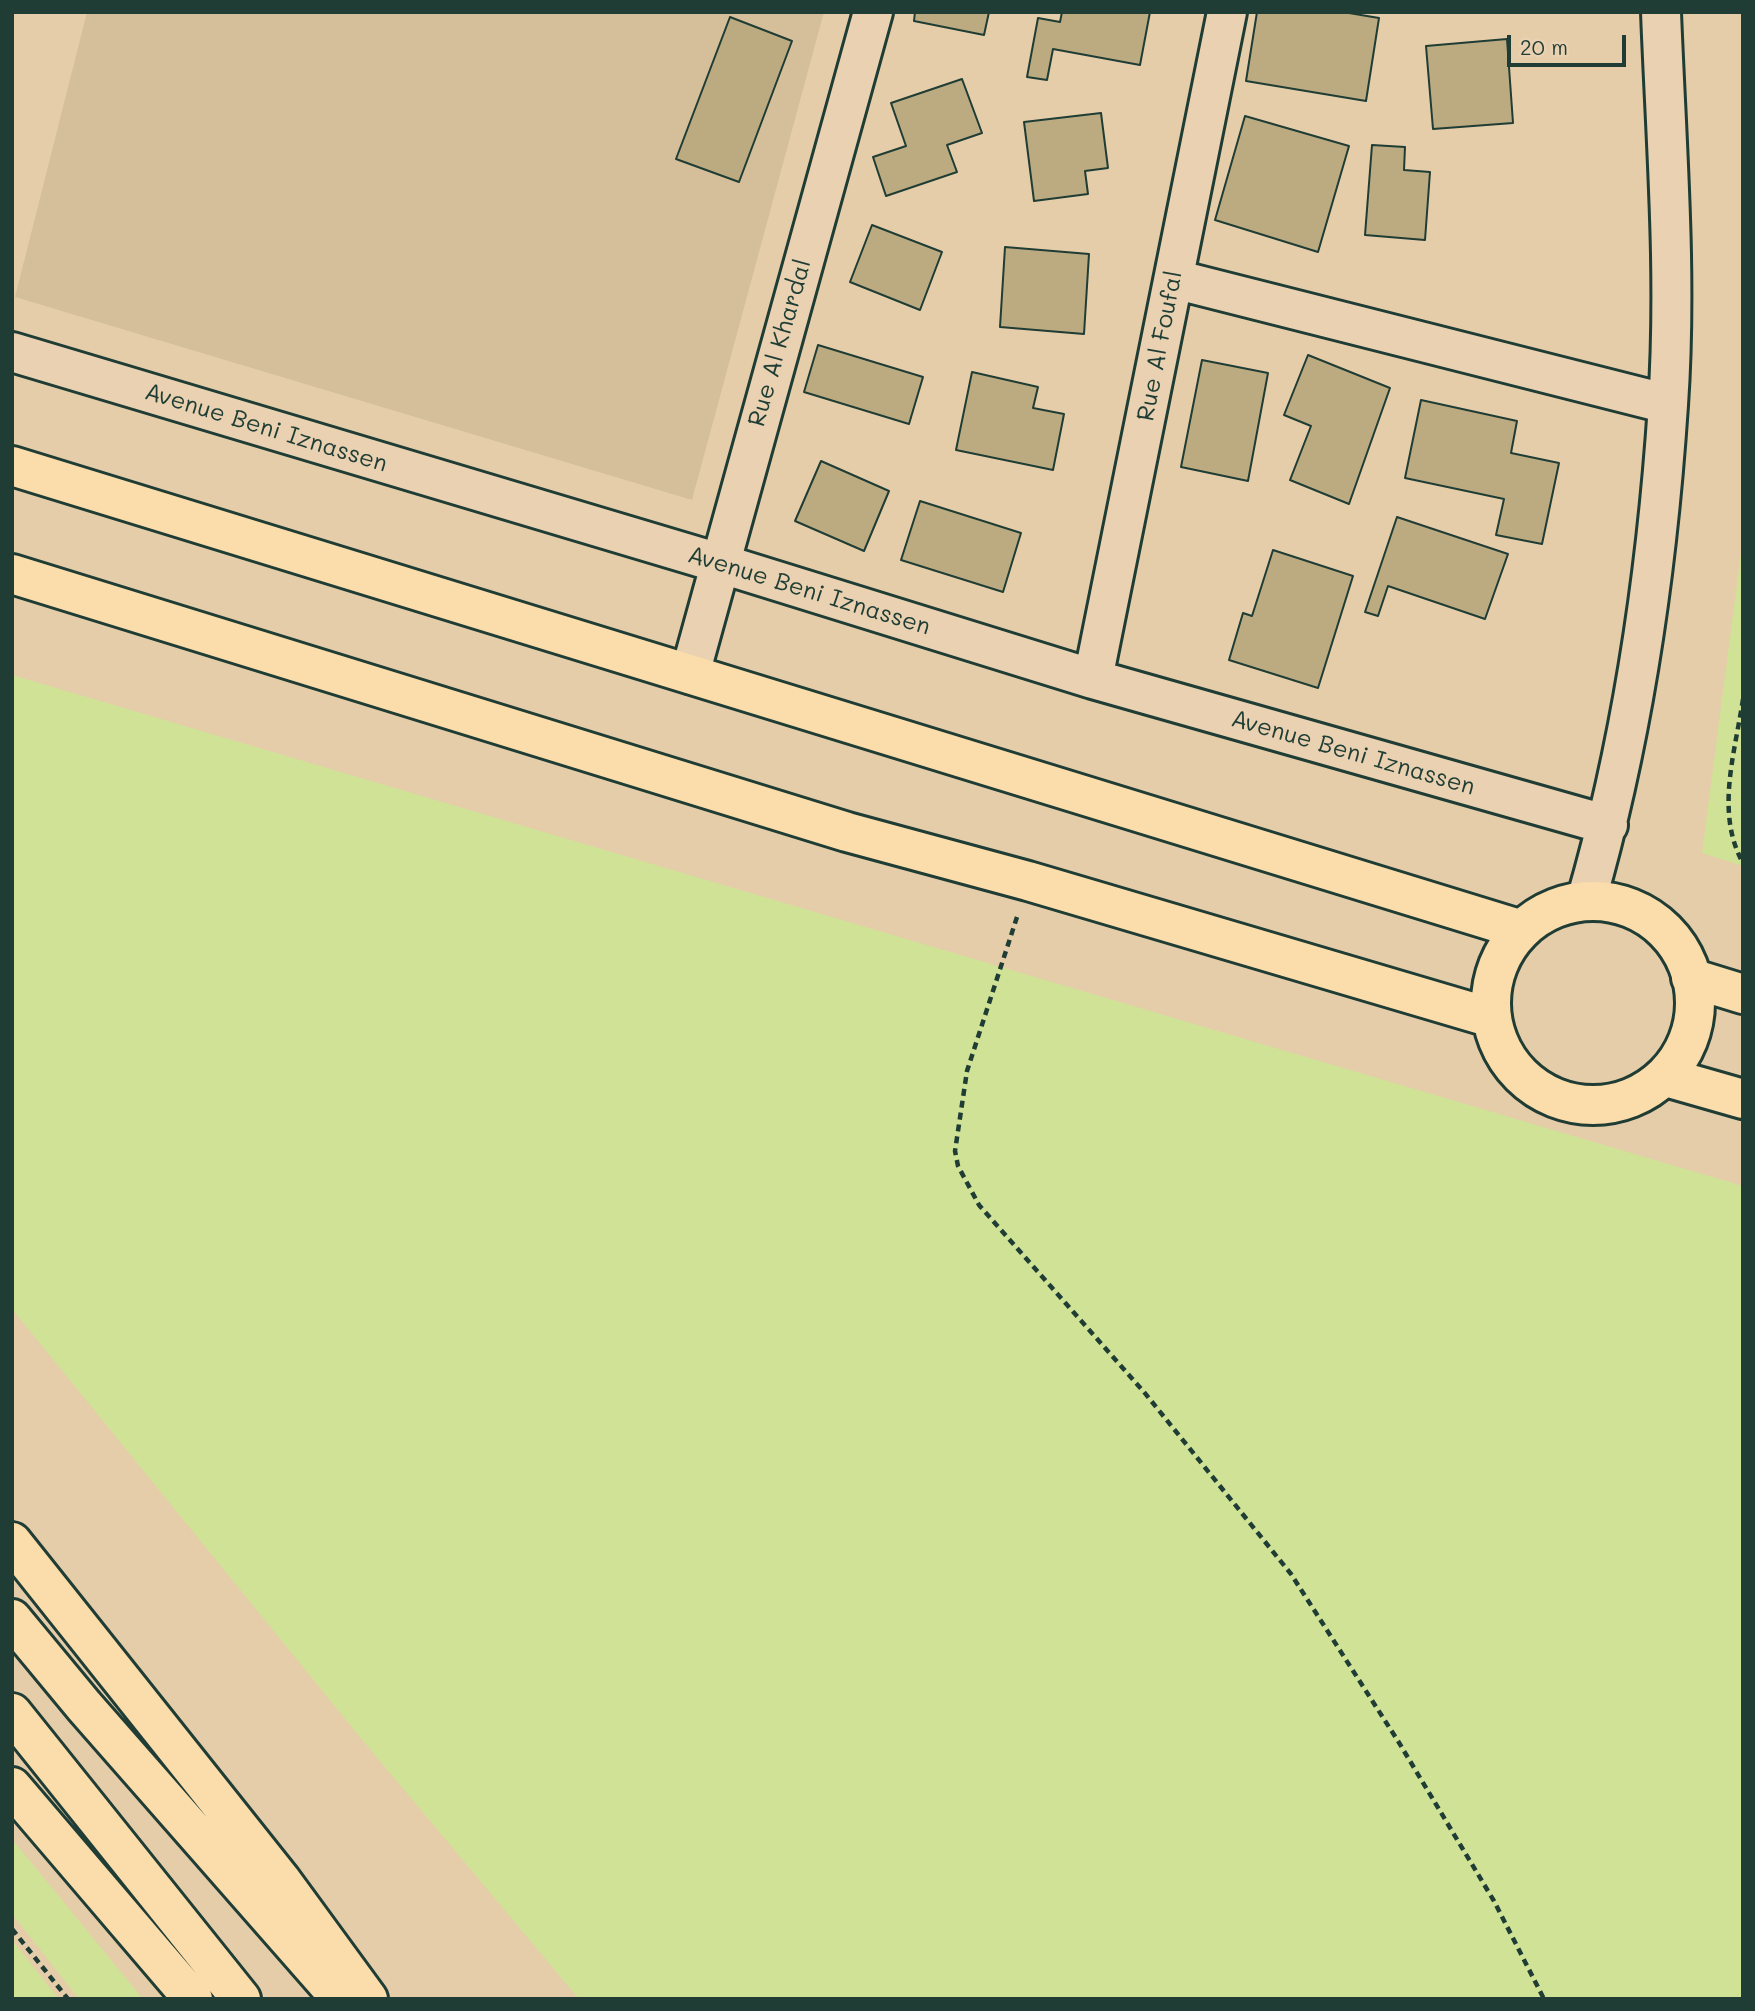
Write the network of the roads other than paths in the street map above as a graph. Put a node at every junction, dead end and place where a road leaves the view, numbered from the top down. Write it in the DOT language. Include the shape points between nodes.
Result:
graph roads {
  1 [pos="873,12"];
  2 [pos="1227,12"];
  3 [pos="1661,12"];
  4 [pos="1174,279"];
  5 [pos="12,352"];
  6 [pos="1668,404"];
  7 [pos="12,466"];
  8 [pos="719,563"];
  9 [pos="12,574"];
  10 [pos="690,674"];
  11 [pos="1093,679"];
  12 [pos="1608,825"];
  13 [pos="1586,901"];
  14 [pos="1522,930"];
  15 [pos="1691,978"];
  16 [pos="1743,994"];
  17 [pos="1492,1018"];
  18 [pos="1666,1077"];
  19 [pos="1743,1099"];
  20 [pos="12,1542"];
  21 [pos="12,1619"];
  22 [pos="12,1713"];
  23 [pos="12,1787"];
  24 [pos="192,1999"];
  25 [pos="241,1999"];
  26 [pos="341,1999"];
  27 [pos="368,1999"];
  1 -- 8 [label="street, Rue Al Khardal"];
  2 -- 4 [label="street, Rue Al Foufal"];
  3 -- 6 [label="street" via="1671,265"];
  4 -- 6 [label="street"];
  4 -- 11 [label="street, Rue Al Foufal"];
  5 -- 8 [label="street, Avenue Beni Iznassen"];
  6 -- 12 [label="street" via="1643,653"];
  7 -- 10 [label="main road"];
  8 -- 10 [label="street, Rue Al Khardal"];
  8 -- 11 [label="street, Avenue Beni Iznassen"];
  9 -- 17 [label="main road" via="847,832"];
  10 -- 14 [label="main road"];
  11 -- 12 [label="street, Avenue Beni Iznassen"];
  12 -- 13 [label="street"];
  13 -- 14 [label="main road" via="1552,909"];
  13 -- 15 [label="main road" via="1621,904 1654,919 1679,945"];
  14 -- 17 [label="main road" via="1502,958 1492,987"];
  15 -- 16 [label="main road"];
  15 -- 18 [label="main road" via="1696,1013 1687,1047"];
  17 -- 18 [label="main road" via="1501,1048 1518,1073 1543,1092 1572,1104 1603,1106 1637,1097"];
  18 -- 19 [label="main road"];
  20 -- 27 [label="main road" via="297,1900"];
  21 -- 26 [label="main road"];
  22 -- 25 [label="main road"];
  23 -- 24 [label="main road"];
}
